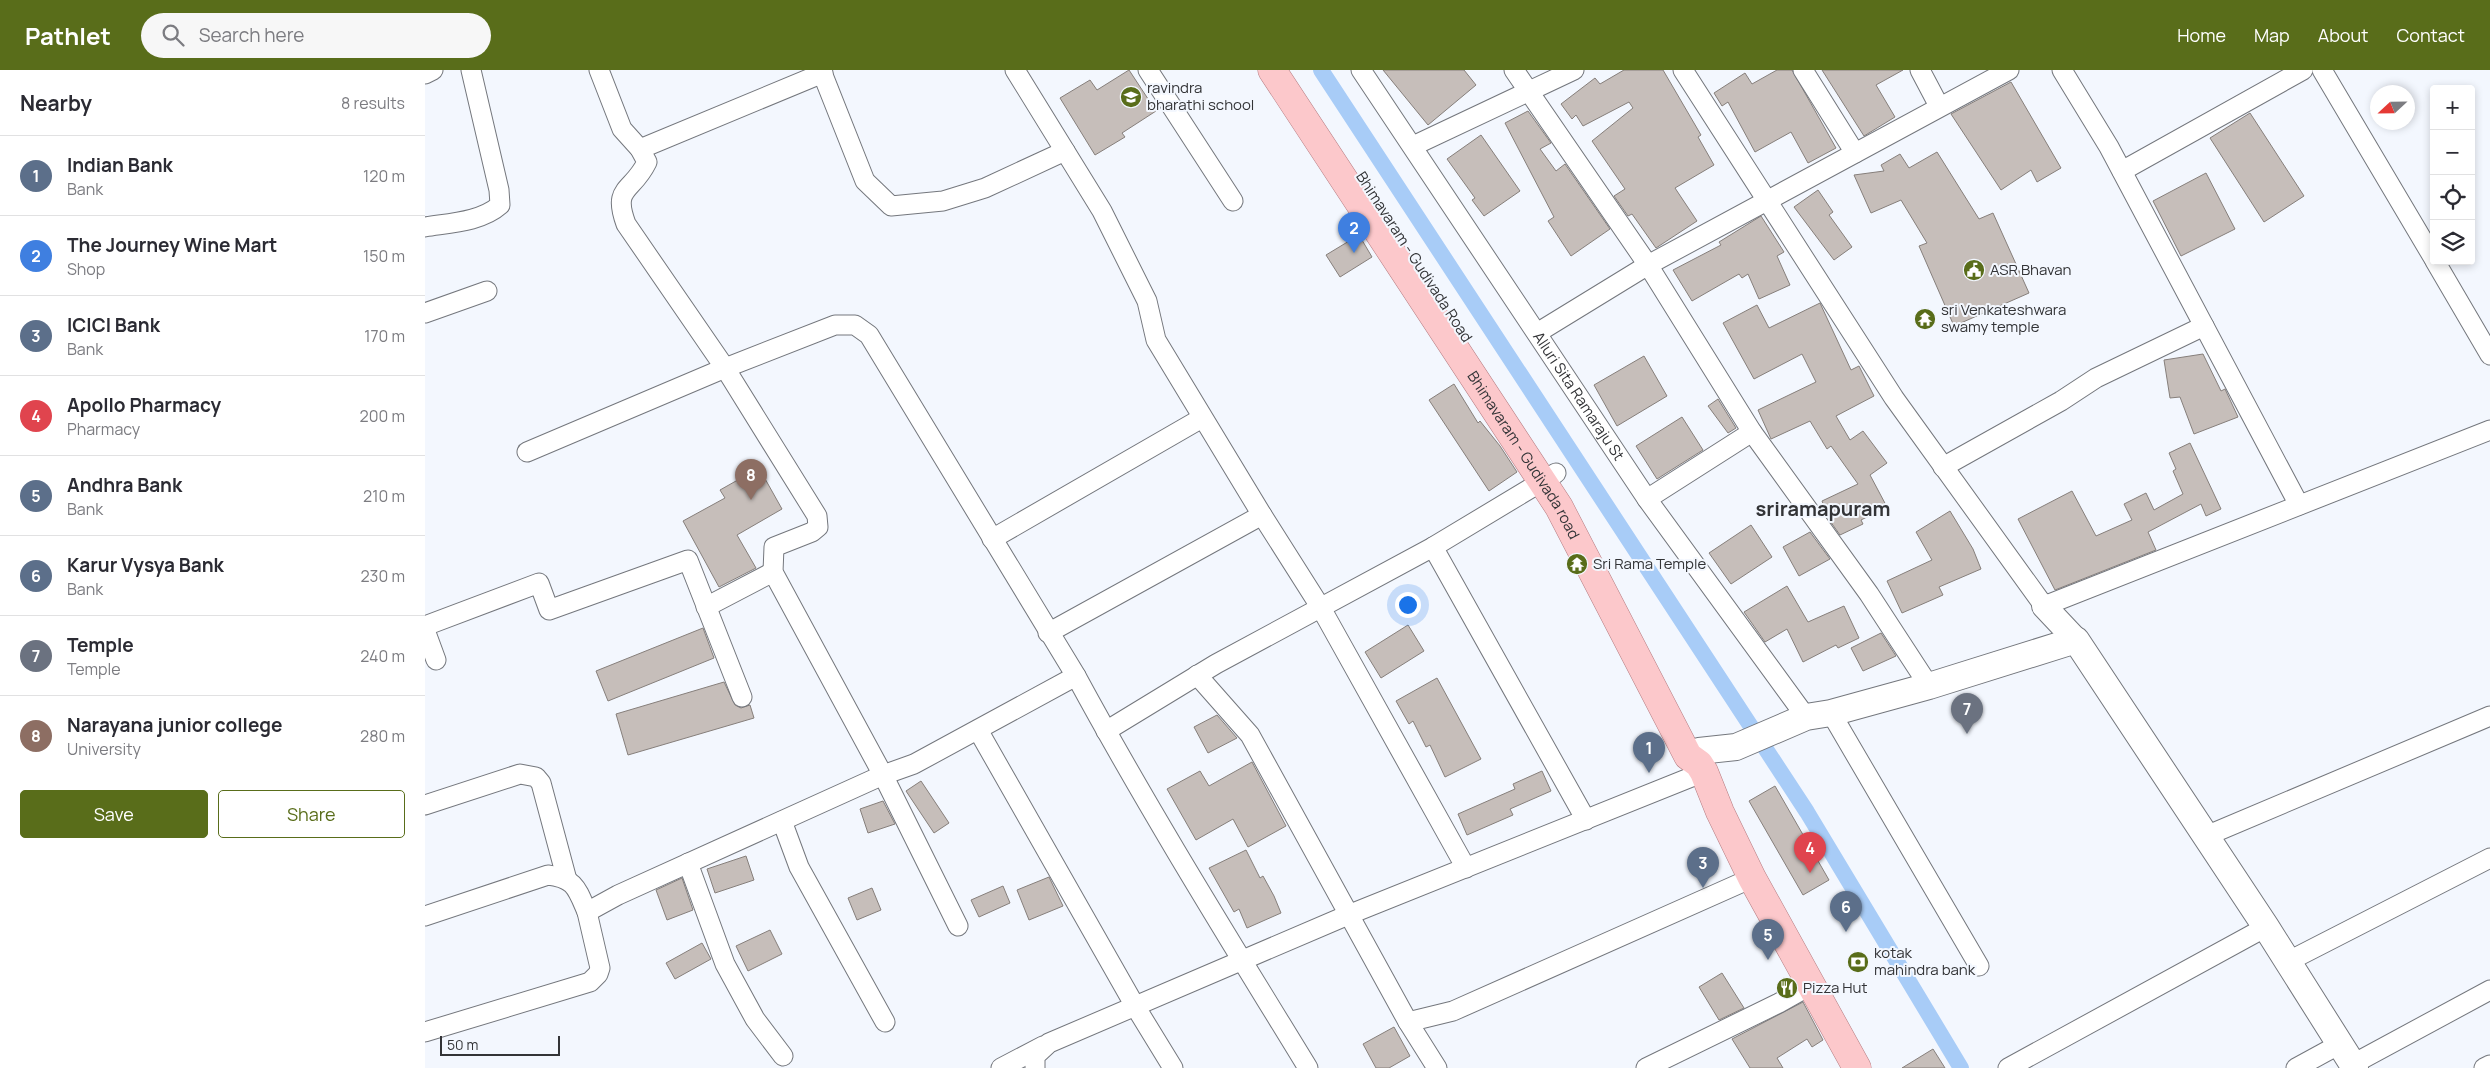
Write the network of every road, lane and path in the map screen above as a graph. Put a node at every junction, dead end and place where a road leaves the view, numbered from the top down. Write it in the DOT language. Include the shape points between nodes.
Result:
graph roads {
  1 [pos="433,70"];
  2 [pos="471,70"];
  3 [pos="599,70"];
  4 [pos="1015,70"];
  5 [pos="1149,70"];
  6 [pos="1272,70"];
  7 [pos="1291,70"];
  8 [pos="1361,70"];
  9 [pos="1514,70"];
  10 [pos="1575,70"];
  11 [pos="1683,70"];
  12 [pos="1803,70"];
  13 [pos="1919,70"];
  14 [pos="2009,70"];
  15 [pos="2062,70"];
  16 [pos="2303,70"];
  17 [pos="2322,70"];
  18 [pos="822,71"];
  19 [pos="425,74"];
  20 [pos="1528,92"];
  21 [pos="1303,102"];
  22 [pos="1939,106"];
  23 [pos="1413,146"];
  24 [pos="640,149"];
  25 [pos="1065,151"];
  26 [pos="1855,153"];
  27 [pos="2122,171"];
  28 [pos="1767,200"];
  29 [pos="1233,201"];
  30 [pos="425,228"];
  31 [pos="2430,253"];
  32 [pos="1648,265"];
  33 [pos="2437,265"];
  34 [pos="487,291"];
  35 [pos="425,313"];
  36 [pos="2204,326"];
  37 [pos="1537,333"];
  38 [pos="2490,355"];
  39 [pos="725,368"];
  40 [pos="1202,418"];
  41 [pos="2490,430"];
  42 [pos="1752,432"];
  43 [pos="527,452"];
  44 [pos="1943,466"];
  45 [pos="1549,476"];
  46 [pos="1647,499"];
  47 [pos="2299,505"];
  48 [pos="1261,515"];
  49 [pos="992,539"];
  50 [pos="1433,547"];
  51 [pos="773,572"];
  52 [pos="2044,606"];
  53 [pos="706,607"];
  54 [pos="1321,608"];
  55 [pos="425,628"];
  56 [pos="1049,633"];
  57 [pos="2085,652"];
  58 [pos="436,660"];
  59 [pos="1197,675"];
  60 [pos="1076,676"];
  61 [pos="1929,686"];
  62 [pos="742,697"];
  63 [pos="1831,713"];
  64 [pos="2490,716"];
  65 [pos="1797,720"];
  66 [pos="978,730"];
  67 [pos="1106,731"];
  68 [pos="1698,761"];
  69 [pos="883,775"];
  70 [pos="425,805"];
  71 [pos="782,820"];
  72 [pos="1586,820"];
  73 [pos="2206,836"];
  74 [pos="2490,858"];
  75 [pos="688,863"];
  76 [pos="1466,868"];
  77 [pos="1752,878"];
  78 [pos="567,880"];
  79 [pos="587,912"];
  80 [pos="1348,915"];
  81 [pos="425,916"];
  82 [pos="958,926"];
  83 [pos="2267,927"];
  84 [pos="1242,960"];
  85 [pos="2287,962"];
  86 [pos="1979,966"];
  87 [pos="1811,985"];
  88 [pos="2490,990"];
  89 [pos="1135,1006"];
  90 [pos="885,1022"];
  91 [pos="1408,1022"];
  92 [pos="425,1032"];
  93 [pos="1049,1043"];
  94 [pos="783,1056"];
  95 [pos="2349,1059"];
  96 [pos="2490,1065"];
  97 [pos="1001,1068"];
  98 [pos="1035,1068"];
  99 [pos="1173,1068"];
  100 [pos="1308,1068"];
  101 [pos="1437,1068"];
  102 [pos="1646,1068"];
  103 [pos="1857,1068"];
  104 [pos="2008,1068"];
  105 [pos="2296,1068"];
  106 [pos="2484,1068"];
  1 -- 19 [label="street"];
  2 -- 30 [label="street" via="500,205 479,217"];
  3 -- 24 [label="street" via="622,129"];
  4 -- 25 [label="street"];
  5 -- 29 [label="street"];
  6 -- 21 [label="main road, Bhimavaram - Gudivada road"];
  7 -- 21 [label="main road"];
  8 -- 23 [label="street, Alluri Sita Ramaraju St"];
  9 -- 20 [label="street"];
  10 -- 20 [label="street"];
  11 -- 28 [label="street"];
  12 -- 26 [label="street"];
  13 -- 22 [label="street"];
  14 -- 22 [label="street"];
  15 -- 27 [label="street"];
  16 -- 27 [label="street"];
  17 -- 31 [label="street"];
  18 -- 24 [label="street"];
  18 -- 25 [label="street" via="865,181 891,206 943,201 985,188"];
  20 -- 23 [label="street"];
  20 -- 32 [label="street"];
  21 -- 45 [label="main road, Bhimavaram - Gudivada road"];
  22 -- 26 [label="street"];
  23 -- 37 [label="street, Alluri Sita Ramaraju St"];
  24 -- 39 [label="street" via="647,162 640,175 622,193 619,206 626,224"];
  25 -- 40 [label="street" via="1102,211 1147,301 1156,340"];
  26 -- 28 [label="street"];
  27 -- 36 [label="street"];
  28 -- 32 [label="street"];
  28 -- 44 [label="street" via="1894,398"];
  32 -- 37 [label="street"];
  32 -- 42 [label="street"];
  33 -- 38 [label="street"];
  34 -- 35 [label="street"];
  36 -- 44 [label="street" via="2096,378"];
  36 -- 47 [label="street"];
  37 -- 46 [label="street, Alluri Sita Ramaraju St"];
  39 -- 43 [label="street"];
  39 -- 49 [label="street" via="835,325 855,325 869,335"];
  39 -- 51 [label="street" via="817,516 818,527 812,532 774,547"];
  40 -- 48 [label="street"];
  40 -- 49 [label="street"];
  41 -- 47 [label="street"];
  42 -- 46 [label="street"];
  42 -- 61 [label="street" via="1869,594"];
  44 -- 52 [label="street"];
  45 -- 50 [label="street"];
  45 -- 68 [label="main road, Bhimavaram - Gudivada road" via="1559,506"];
  46 -- 65 [label="street, Alluri Sita Ramaraju St"];
  47 -- 52 [label="street"];
  48 -- 54 [label="street"];
  48 -- 56 [label="street"];
  49 -- 56 [label="street"];
  50 -- 54 [label="street"];
  50 -- 72 [label="street"];
  51 -- 53 [label="street"];
  51 -- 69 [label="street"];
  52 -- 57 [label="street"];
  53 -- 55 [label="street" via="688,560 549,610 539,583"];
  53 -- 62 [label="street"];
  54 -- 59 [label="street"];
  54 -- 76 [label="street"];
  55 -- 58 [label="street"];
  56 -- 60 [label="street"];
  57 -- 61 [label="main road"];
  57 -- 73 [label="main road"];
  59 -- 67 [label="street"];
  59 -- 80 [label="street" via="1250,734"];
  60 -- 66 [label="street"];
  60 -- 67 [label="street"];
  61 -- 63 [label="main road"];
  63 -- 65 [label="main road"];
  63 -- 86 [label="street"];
  64 -- 73 [label="street"];
  65 -- 68 [label="main road"];
  66 -- 69 [label="street" via="914,764"];
  66 -- 89 [label="street"];
  67 -- 84 [label="street"];
  68 -- 72 [label="street"];
  68 -- 77 [label="main road, Bhimavaram - Gudivada road"];
  69 -- 71 [label="street"];
  69 -- 82 [label="street"];
  70 -- 78 [label="street" via="520,774 536,776 541,783"];
  71 -- 75 [label="street"];
  71 -- 90 [label="street" via="799,867"];
  72 -- 76 [label="street"];
  73 -- 83 [label="main road"];
  74 -- 85 [label="street"];
  75 -- 79 [label="street"];
  75 -- 94 [label="street" via="725,964 755,1019"];
  76 -- 80 [label="street"];
  77 -- 87 [label="main road, Bhimavaram - Gudivada road"];
  77 -- 91 [label="street" via="1453,1011"];
  78 -- 79 [label="street" via="576,886"];
  78 -- 81 [label="street" via="562,876 548,875"];
  79 -- 92 [label="street" via="600,968 590,982"];
  80 -- 84 [label="street"];
  80 -- 91 [label="street"];
  83 -- 85 [label="main road"];
  83 -- 104 [label="street"];
  84 -- 89 [label="street"];
  84 -- 100 [label="street"];
  85 -- 95 [label="main road"];
  87 -- 102 [label="street"];
  87 -- 103 [label="main road, Bhimavaram - Gudivada road"];
  88 -- 95 [label="street"];
  89 -- 93 [label="street"];
  89 -- 99 [label="street"];
  91 -- 101 [label="street"];
  93 -- 97 [label="street"];
  93 -- 98 [label="street" via="1035,1056"];
  95 -- 105 [label="street"];
  96 -- 106 [label="street"];
}
